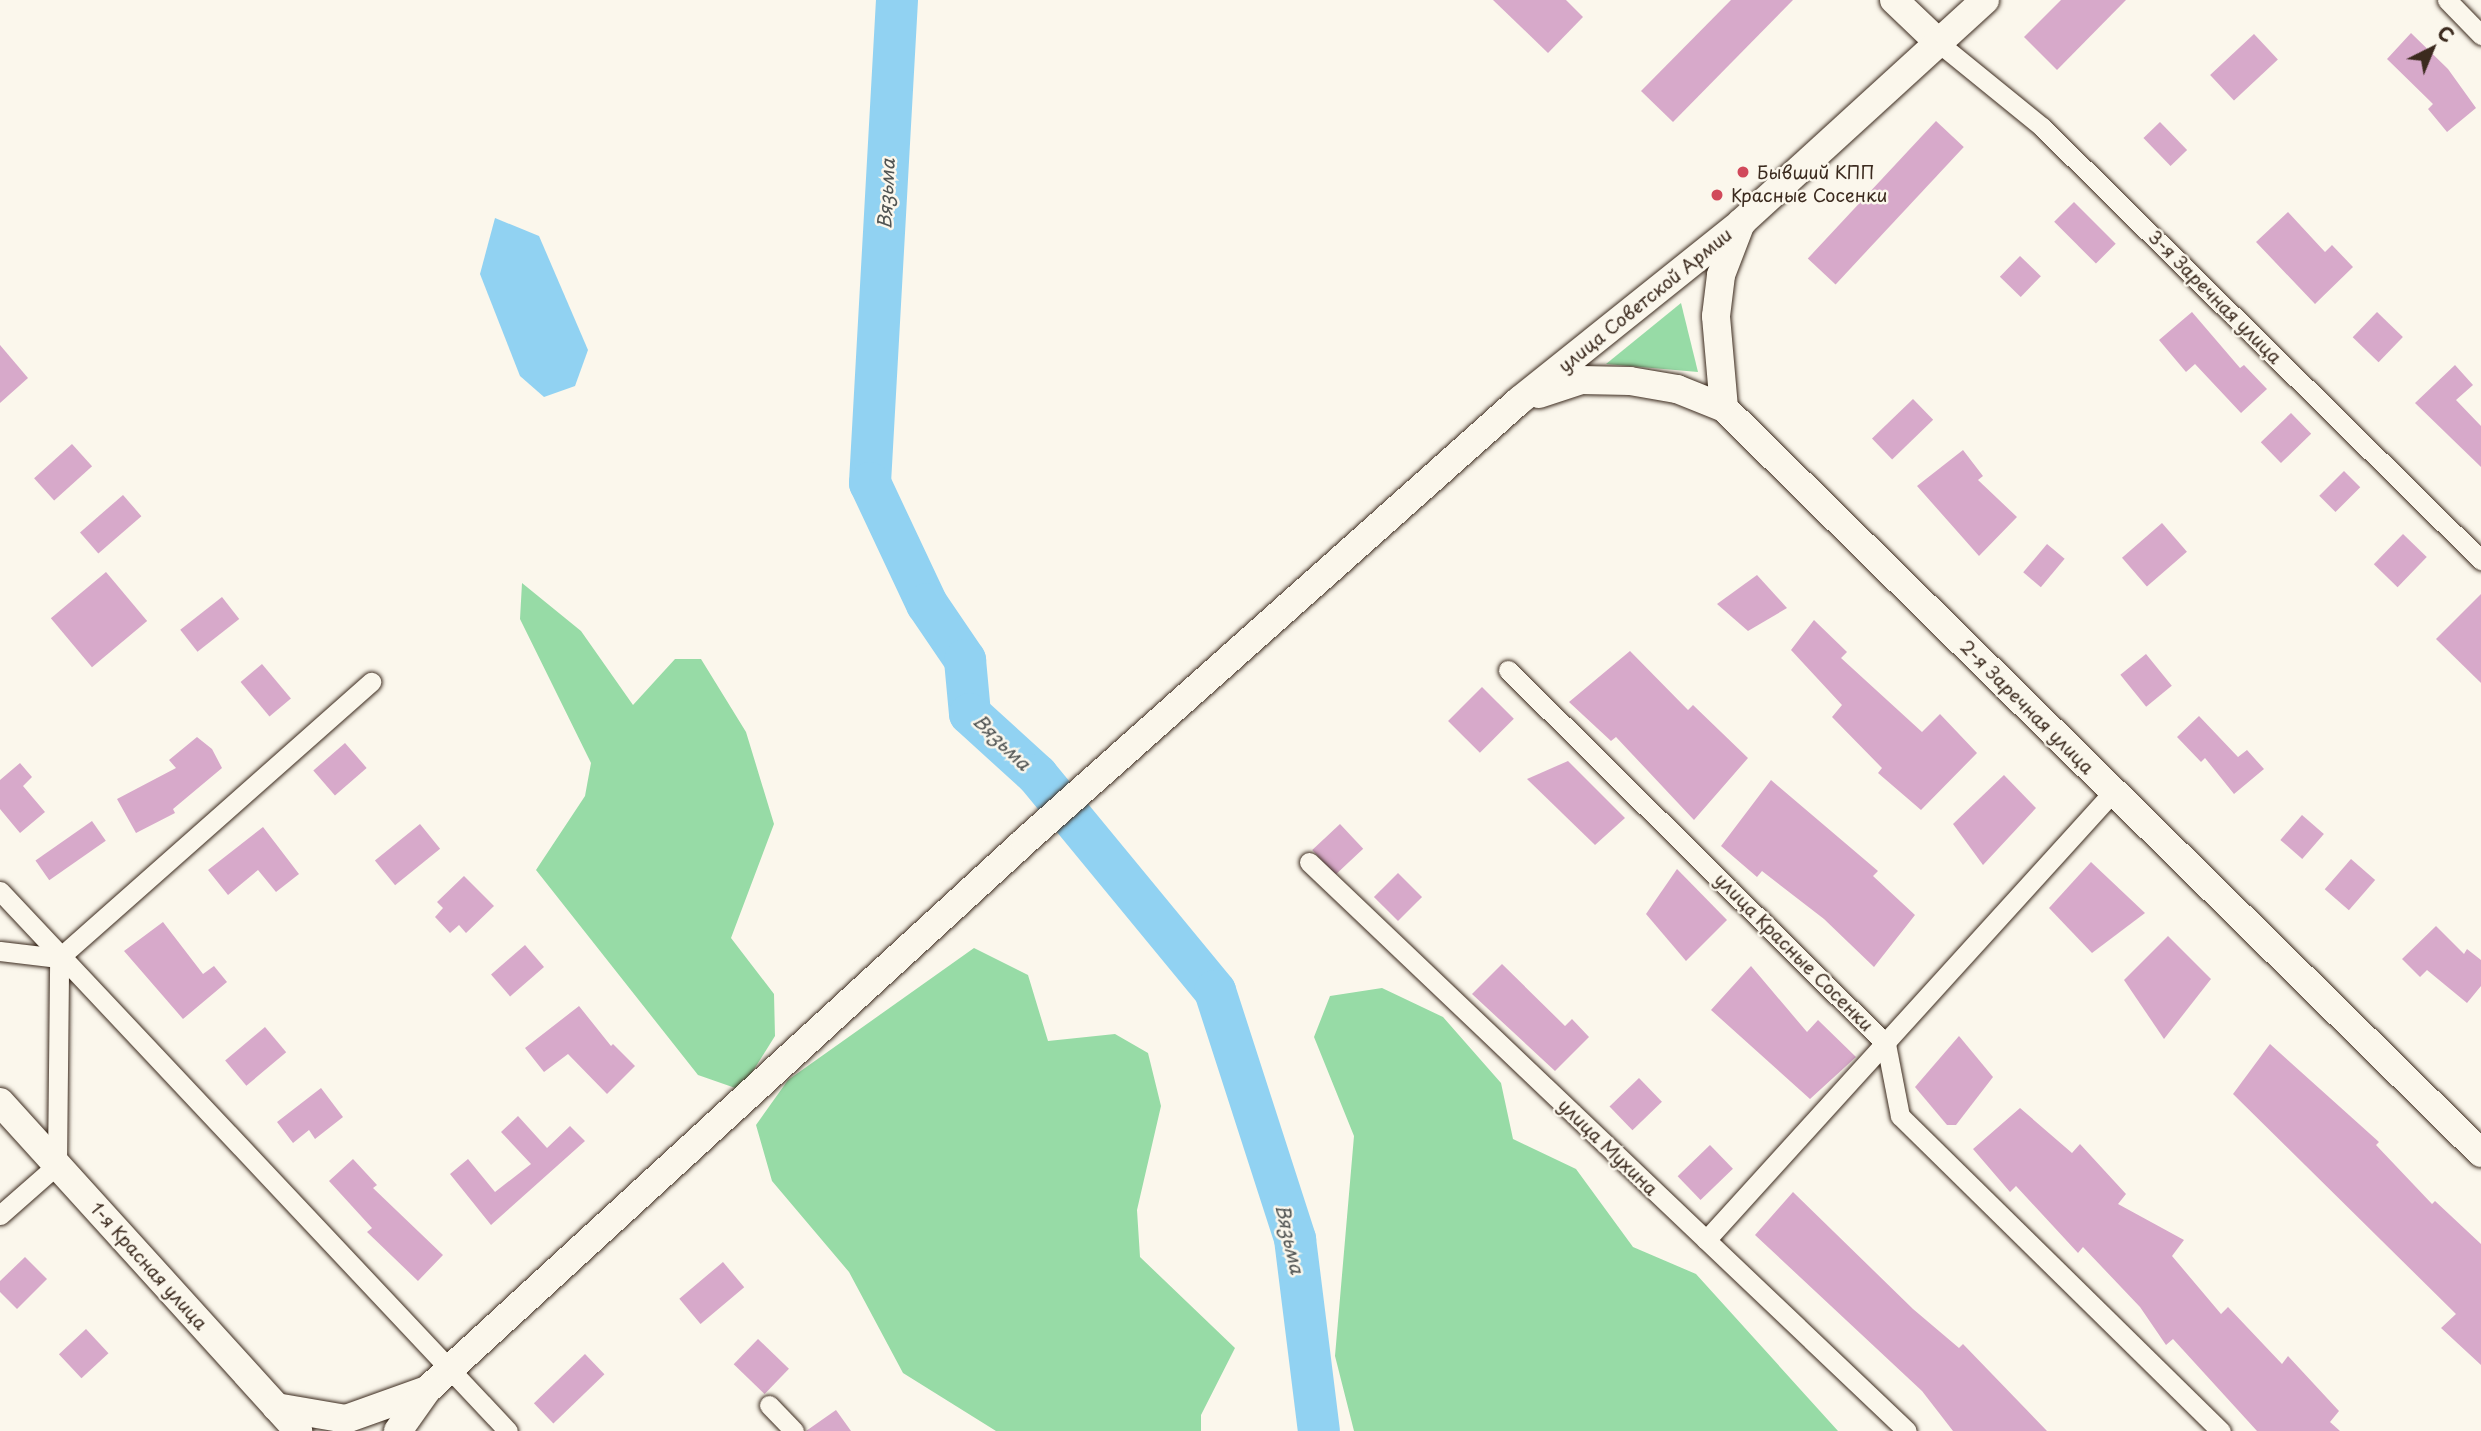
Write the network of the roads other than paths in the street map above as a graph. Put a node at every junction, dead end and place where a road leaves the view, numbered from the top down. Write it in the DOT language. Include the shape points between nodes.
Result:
graph roads {
  1 [pos="1894,0"];
  2 [pos="1985,0"];
  3 [pos="2447,0"];
  4 [pos="2481,34"];
  5 [pos="1940,44"];
  6 [pos="1742,222"];
  7 [pos="1520,400"];
  8 [pos="1724,408"];
  9 [pos="2481,560"];
  10 [pos="1508,670"];
  11 [pos="371,682"];
  12 [pos="2113,792"];
  13 [pos="1309,862"];
  14 [pos="0,891"];
  15 [pos="0,951"];
  16 [pos="59,958"];
  17 [pos="1886,1044"];
  18 [pos="0,1102"];
  19 [pos="2481,1153"];
  20 [pos="57,1165"];
  21 [pos="0,1215"];
  22 [pos="1706,1240"];
  23 [pos="447,1369"];
  24 [pos="427,1390"];
  25 [pos="769,1405"];
  26 [pos="276,1406"];
  27 [pos="298,1431"];
  28 [pos="398,1431"];
  29 [pos="508,1431"];
  30 [pos="794,1431"];
  31 [pos="1907,1431"];
  32 [pos="2221,1431"];
  1 -- 5 [label="main road"];
  2 -- 5 [label="main road, улица Советской Армии"];
  3 -- 4 [label="street"];
  5 -- 6 [label="main road, улица Советской Армии"];
  5 -- 9 [label="street, 3-я Заречная улица" via="2042,127"];
  6 -- 7 [label="main road, улица Советской Армии"];
  6 -- 8 [label="main road" via="1721,275 1716,316"];
  7 -- 8 [label="main road, 2-я Заречная улица" via="1581,380 1630,381 1677,389"];
  7 -- 23 [label="main road, улица Советской Армии" via="1025,841"];
  8 -- 12 [label="main road, 2-я Заречная улица"];
  10 -- 17 [label="street, улица Красные Сосенки"];
  11 -- 16 [label="street"];
  12 -- 17 [label="street"];
  12 -- 19 [label="main road, 2-я Заречная улица"];
  13 -- 22 [label="street, улица Мухина"];
  14 -- 16 [label="street"];
  15 -- 16 [label="street"];
  16 -- 20 [label="street"];
  16 -- 23 [label="street"];
  17 -- 22 [label="street"];
  17 -- 32 [label="street, улица Красные Сосенки" via="1900,1116"];
  18 -- 20 [label="main road, 1-я Красная улица"];
  20 -- 21 [label="street"];
  20 -- 26 [label="main road, 1-я Красная улица"];
  22 -- 31 [label="street, улица Мухина"];
  23 -- 24 [label="main road, улица Советской Армии"];
  23 -- 29 [label="street"];
  24 -- 26 [label="main road" via="346,1419"];
  24 -- 28 [label="main road, улица Советской Армии"];
  25 -- 30 [label="street"];
  26 -- 27 [label="main road, 1-я Красная улица"];
}
